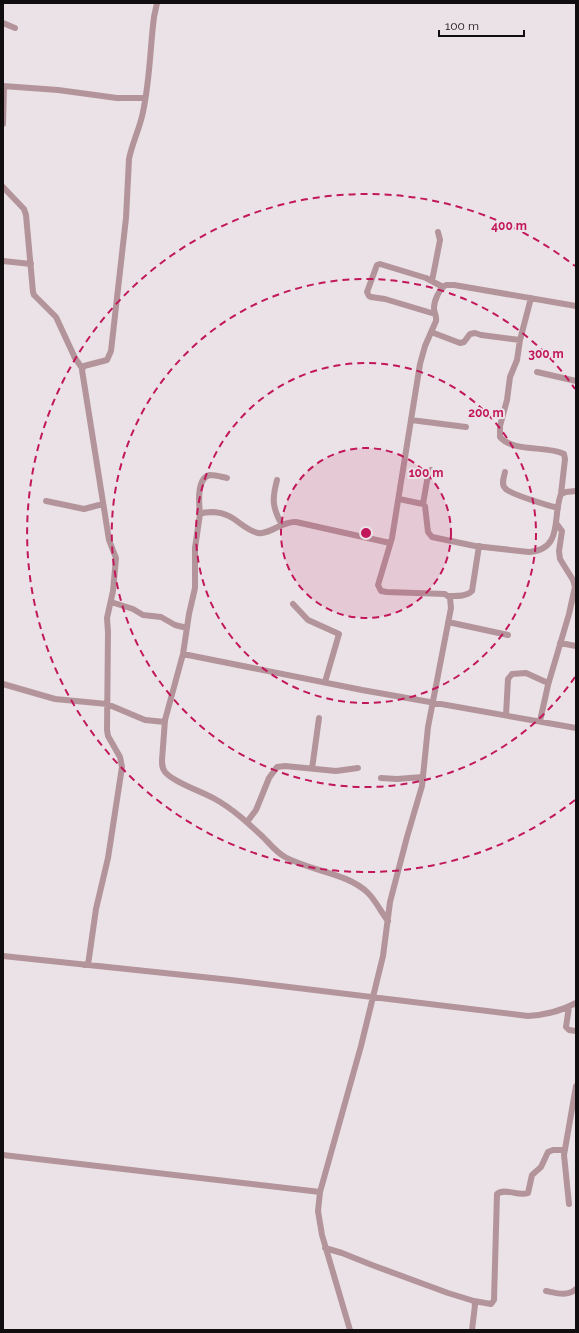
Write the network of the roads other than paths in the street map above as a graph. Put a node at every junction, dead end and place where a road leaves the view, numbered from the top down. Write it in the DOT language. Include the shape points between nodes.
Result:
graph roads {
  1 [pos="158,3"];
  2 [pos="3,23"];
  3 [pos="15,28"];
  4 [pos="4,86"];
  5 [pos="146,98"];
  6 [pos="3,124"];
  7 [pos="3,187"];
  8 [pos="438,232"];
  9 [pos="3,260"];
  10 [pos="31,264"];
  11 [pos="432,281"];
  12 [pos="443,287"];
  13 [pos="531,298"];
  14 [pos="576,306"];
  15 [pos="435,314"];
  16 [pos="431,332"];
  17 [pos="520,340"];
  18 [pos="82,368"];
  19 [pos="537,372"];
  20 [pos="576,381"];
  21 [pos="411,420"];
  22 [pos="466,427"];
  23 [pos="431,470"];
  24 [pos="504,472"];
  25 [pos="227,478"];
  26 [pos="278,480"];
  27 [pos="576,491"];
  28 [pos="561,494"];
  29 [pos="399,499"];
  30 [pos="46,500"];
  31 [pos="104,504"];
  32 [pos="423,504"];
  33 [pos="558,508"];
  34 [pos="200,514"];
  35 [pos="556,523"];
  36 [pos="282,525"];
  37 [pos="390,543"];
  38 [pos="479,546"];
  39 [pos="448,596"];
  40 [pos="111,602"];
  41 [pos="293,604"];
  42 [pos="448,622"];
  43 [pos="187,628"];
  44 [pos="508,635"];
  45 [pos="560,643"];
  46 [pos="576,646"];
  47 [pos="183,654"];
  48 [pos="325,682"];
  49 [pos="548,683"];
  50 [pos="3,684"];
  51 [pos="432,702"];
  52 [pos="107,704"];
  53 [pos="506,715"];
  54 [pos="319,718"];
  55 [pos="540,721"];
  56 [pos="164,722"];
  57 [pos="576,728"];
  58 [pos="358,768"];
  59 [pos="312,769"];
  60 [pos="423,777"];
  61 [pos="381,778"];
  62 [pos="247,822"];
  63 [pos="388,920"];
  64 [pos="3,956"];
  65 [pos="87,964"];
  66 [pos="373,996"];
  67 [pos="576,1003"];
  68 [pos="569,1007"];
  69 [pos="576,1031"];
  70 [pos="576,1086"];
  71 [pos="565,1150"];
  72 [pos="3,1155"];
  73 [pos="320,1192"];
  74 [pos="569,1204"];
  75 [pos="325,1248"];
  76 [pos="576,1290"];
  77 [pos="546,1291"];
  78 [pos="474,1301"];
  79 [pos="350,1330"];
  80 [pos="472,1330"];
  1 -- 5 [label="street" via="153,24"];
  2 -- 3 [label="street"];
  4 -- 5 [label="street" via="117,98"];
  4 -- 6 [label="street"];
  5 -- 18 [label="street" via="129,159 126,218 111,351 107,360"];
  7 -- 10 [label="street" via="25,212"];
  8 -- 11 [label="street" via="440,240"];
  9 -- 10 [label="street"];
  10 -- 18 [label="street" via="34,295 56,317"];
  11 -- 12 [label="street"];
  11 -- 15 [label="street" via="379,264 367,292 371,298 385,299"];
  12 -- 13 [label="street" via="448,284"];
  12 -- 15 [label="street" via="435,303"];
  13 -- 14 [label="street"];
  13 -- 17 [label="street"];
  15 -- 16 [label="street" via="436,321"];
  16 -- 17 [label="street" via="460,343 475,333"];
  16 -- 21 [label="street" via="420,364"];
  17 -- 28 [label="street" via="500,426 500,438 514,445 564,454"];
  18 -- 31 [label="street"];
  19 -- 20 [label="street"];
  21 -- 22 [label="street"];
  21 -- 29 [label="street"];
  23 -- 32 [label="street"];
  24 -- 33 [label="street" via="503,485 506,490"];
  25 -- 34 [label="street" via="211,475 202,482 199,494"];
  26 -- 36 [label="street" via="274,507"];
  27 -- 28 [label="street"];
  28 -- 33 [label="street"];
  29 -- 32 [label="street"];
  29 -- 37 [label="street"];
  30 -- 31 [label="street" via="84,510"];
  31 -- 40 [label="street" via="109,540 116,558"];
  32 -- 38 [label="street" via="429,535"];
  33 -- 35 [label="street"];
  34 -- 36 [label="street" via="224,514 257,532 267,532"];
  34 -- 43 [label="street" via="195,548 196,581"];
  35 -- 38 [label="street" via="551,542 538,551 499,550"];
  35 -- 45 [label="street" via="562,531 560,559 575,587"];
  36 -- 37 [label="street" via="296,522"];
  37 -- 39 [label="street" via="378,582 381,591 441,593"];
  38 -- 39 [label="street" via="472,591 464,595"];
  39 -- 42 [label="street" via="451,602"];
  40 -- 43 [label="street"];
  40 -- 52 [label="street" via="107,624"];
  41 -- 48 [label="street" via="308,620 339,634"];
  42 -- 44 [label="street"];
  42 -- 51 [label="street"];
  43 -- 47 [label="street"];
  45 -- 46 [label="street"];
  45 -- 49 [label="street"];
  47 -- 48 [label="street"];
  47 -- 56 [label="street"];
  48 -- 51 [label="street"];
  49 -- 53 [label="street" via="526,673 512,674 508,679"];
  49 -- 55 [label="street"];
  50 -- 52 [label="street" via="55,699"];
  51 -- 53 [label="street"];
  51 -- 60 [label="street"];
  52 -- 56 [label="street" via="145,720"];
  52 -- 65 [label="street" via="108,736 122,766 108,858"];
  53 -- 55 [label="street"];
  54 -- 59 [label="street"];
  55 -- 57 [label="street"];
  56 -- 62 [label="street" via="162,767 165,772 216,799"];
  58 -- 59 [label="street"];
  59 -- 62 [label="street" via="277,767 269,778 256,810"];
  60 -- 61 [label="street"];
  60 -- 63 [label="street" via="392,895"];
  62 -- 63 [label="street" via="274,849 294,862 344,878 360,887 368,893"];
  63 -- 66 [label="street"];
  64 -- 65 [label="street"];
  65 -- 66 [label="street"];
  66 -- 68 [label="street" via="528,1016"];
  66 -- 73 [label="street" via="351,1086"];
  67 -- 68 [label="street"];
  68 -- 69 [label="street" via="566,1027"];
  70 -- 71 [label="street"];
  71 -- 74 [label="street"];
  71 -- 78 [label="street" via="548,1152 541,1167 532,1175 528,1193 497,1194 494,1300 491,1304"];
  72 -- 73 [label="street"];
  73 -- 75 [label="street" via="319,1216"];
  75 -- 78 [label="street" via="448,1294"];
  75 -- 79 [label="street"];
  76 -- 77 [label="street" via="568,1294"];
  78 -- 80 [label="street"];
}
